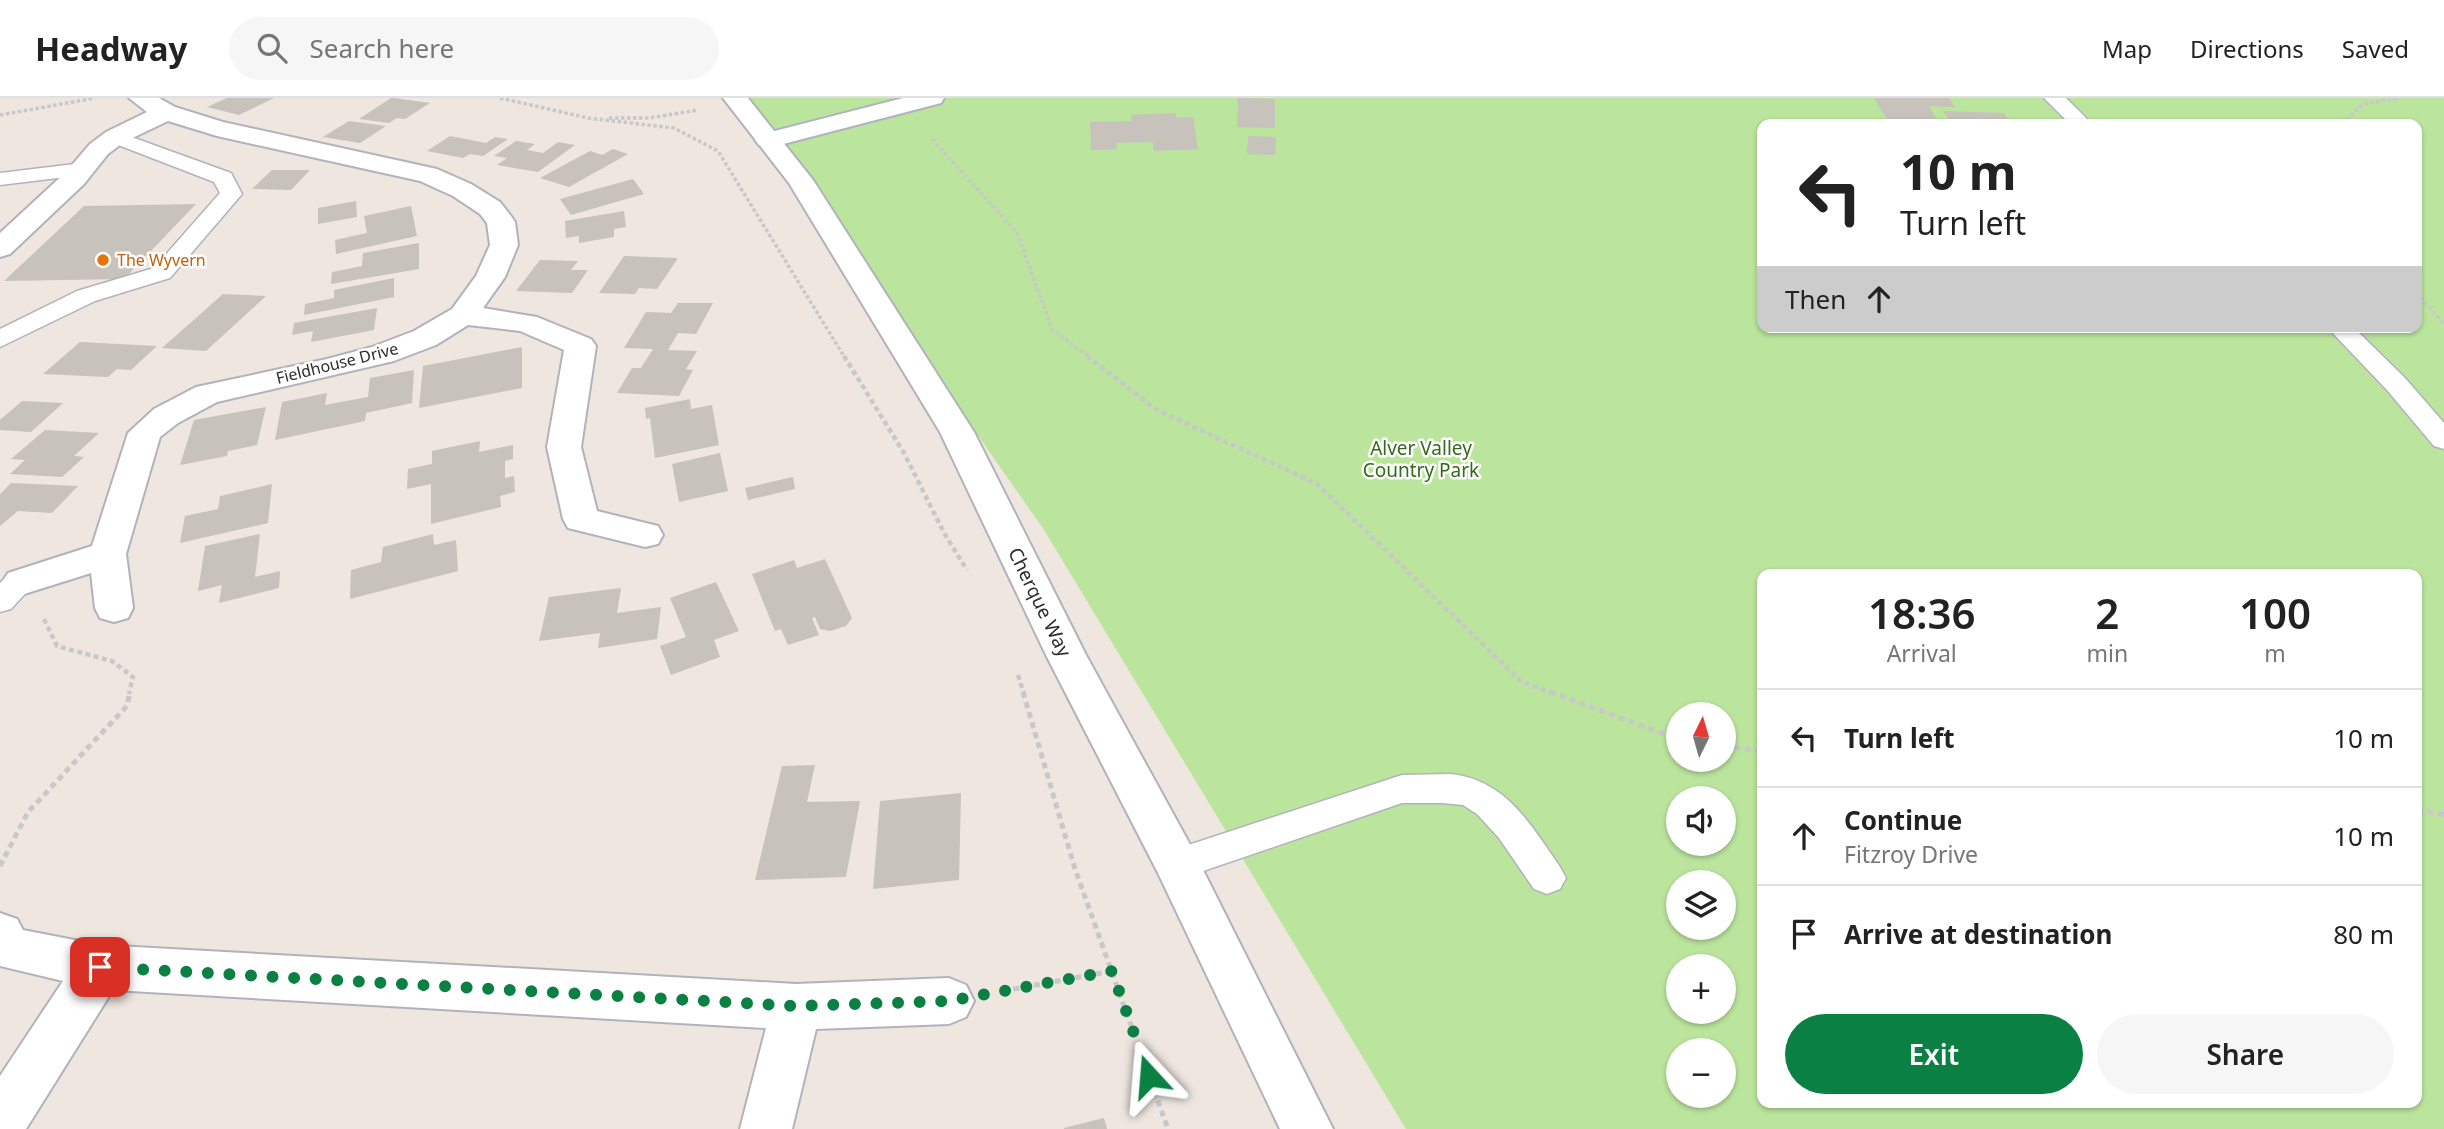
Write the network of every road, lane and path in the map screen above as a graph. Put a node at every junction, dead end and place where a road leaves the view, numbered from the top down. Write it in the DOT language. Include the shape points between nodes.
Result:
graph roads {
  1 [pos="95,98"];
  2 [pos="500,98"];
  3 [pos="2054,98"];
  4 [pos="2399,98"];
  5 [pos="738,101"];
  6 [pos="920,101"];
  7 [pos="153,105"];
  8 [pos="0,115"];
  9 [pos="588,118"];
  10 [pos="2077,119"];
  11 [pos="2347,119"];
  12 [pos="116,137"];
  13 [pos="768,140"];
  14 [pos="83,169"];
  15 [pos="0,179"];
  16 [pos="0,248"];
  17 [pos="2422,299"];
  18 [pos="463,315"];
  19 [pos="2444,324"];
  20 [pos="2345,333"];
  21 [pos="0,339"];
  22 [pos="2444,440"];
  23 [pos="645,535"];
  24 [pos="108,554"];
  25 [pos="63,569"];
  26 [pos="971,577"];
  27 [pos="11,592"];
  28 [pos="114,608"];
  29 [pos="1017,672"];
  30 [pos="1666,735"];
  31 [pos="1736,748"];
  32 [pos="1757,750"];
  33 [pos="2422,810"];
  34 [pos="2444,815"];
  35 [pos="1177,864"];
  36 [pos="0,866"];
  37 [pos="1547,878"];
  38 [pos="0,934"];
  39 [pos="100,967"];
  40 [pos="1112,971"];
  41 [pos="949,1001"];
  42 [pos="796,1006"];
  43 [pos="0,1122"];
  44 [pos="766,1129"];
  45 [pos="1168,1129"];
  46 [pos="1307,1129"];
  1 -- 8 [label="path"];
  2 -- 9 [label="path"];
  3 -- 10 [label="lane"];
  4 -- 11 [label="path" via="2362,104"];
  5 -- 9 [label="path" via="649,118"];
  5 -- 13 [label="street, Cherque Way"];
  6 -- 13 [label="street"];
  6 -- 30 [label="path" via="934,142 1017,233 1052,329 1157,410 1317,484 1522,682"];
  7 -- 12 [label="street"];
  7 -- 18 [label="street, Fieldhouse Drive" via="218,128 428,175 490,208 501,222 504,245 490,277"];
  9 -- 26 [label="path" via="674,128 718,151 904,453"];
  12 -- 14 [label="street"];
  12 -- 21 [label="lane" via="223,178 231,194 162,273 86,296"];
  13 -- 35 [label="street, Cherque Way" via="800,180 957,432 1066,655"];
  14 -- 15 [label="lane"];
  14 -- 16 [label="street"];
  17 -- 19 [label="path"];
  18 -- 23 [label="street" via="526,323 580,346 564,447 581,519"];
  18 -- 24 [label="street, Fieldhouse Drive" via="425,338 383,354 207,394 166,416 145,433"];
  20 -- 22 [label="lane"];
  24 -- 25 [label="street"];
  24 -- 28 [label="street, Fieldhouse Drive"];
  25 -- 27 [label="street"];
  25 -- 36 [label="path" via="42,614 57,646 112,661 133,677 127,706 28,812"];
  29 -- 40 [label="path" via="1075,869"];
  31 -- 32 [label="path"];
  33 -- 34 [label="path"];
  35 -- 37 [label="lane" via="1402,789 1441,788 1470,791 1494,807"];
  35 -- 46 [label="street, Cherque Way"];
  38 -- 39 [label="street" via="8,948"];
  39 -- 42 [label="street"];
  39 -- 43 [label="street"];
  40 -- 41 [label="path"];
  40 -- 45 [label="path"];
  41 -- 42 [label="street"];
  42 -- 44 [label="street"];
}
